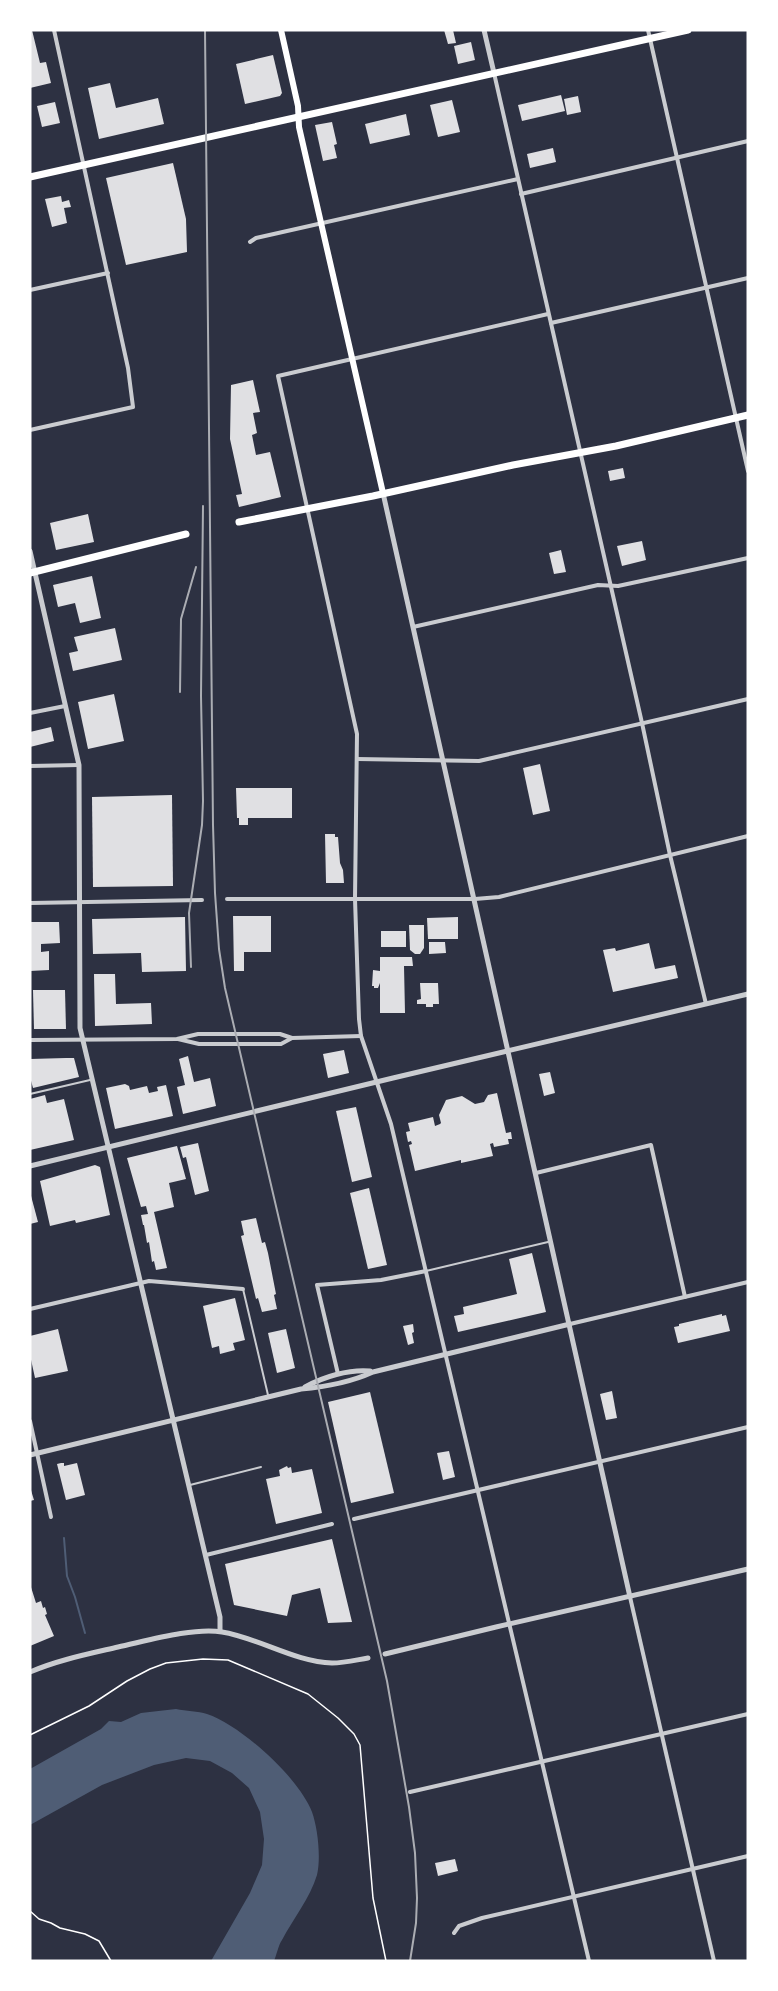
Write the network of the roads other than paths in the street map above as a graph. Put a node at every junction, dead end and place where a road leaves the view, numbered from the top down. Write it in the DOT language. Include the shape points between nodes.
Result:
graph roads {
  1 [pos="54,30"];
  2 [pos="281,30"];
  3 [pos="484,30"];
  4 [pos="648,30"];
  5 [pos="688,30"];
  6 [pos="650,39"];
  7 [pos="494,73"];
  8 [pos="300,117"];
  9 [pos="748,141"];
  10 [pos="677,158"];
  11 [pos="84,164"];
  12 [pos="30,177"];
  13 [pos="518,179"];
  14 [pos="521,194"];
  15 [pos="322,224"];
  16 [pos="250,242"];
  17 [pos="108,273"];
  18 [pos="748,278"];
  19 [pos="707,287"];
  20 [pos="30,290"];
  21 [pos="548,314"];
  22 [pos="551,323"];
  23 [pos="352,359"];
  24 [pos="748,415"];
  25 [pos="736,418"];
  26 [pos="30,430"];
  27 [pos="580,452"];
  28 [pos="748,471"];
  29 [pos="383,493"];
  30 [pos="308,510"];
  31 [pos="239,522"];
  32 [pos="186,534"];
  33 [pos="30,551"];
  34 [pos="748,558"];
  35 [pos="32,572"];
  36 [pos="611,585"];
  37 [pos="413,627"];
  38 [pos="748,699"];
  39 [pos="66,706"];
  40 [pos="30,713"];
  41 [pos="642,723"];
  42 [pos="357,759"];
  43 [pos="443,761"];
  44 [pos="79,765"];
  45 [pos="30,766"];
  46 [pos="748,836"];
  47 [pos="670,855"];
  48 [pos="227,899"];
  49 [pos="355,899"];
  50 [pos="475,899"];
  51 [pos="202,900"];
  52 [pos="79,901"];
  53 [pos="30,903"];
  54 [pos="748,994"];
  55 [pos="706,1004"];
  56 [pos="361,1036"];
  57 [pos="292,1038"];
  58 [pos="177,1039"];
  59 [pos="30,1040"];
  60 [pos="83,1040"];
  61 [pos="507,1052"];
  62 [pos="93,1079"];
  63 [pos="378,1082"];
  64 [pos="30,1094"];
  65 [pos="110,1147"];
  66 [pos="30,1167"];
  67 [pos="536,1173"];
  68 [pos="551,1242"];
  69 [pos="426,1271"];
  70 [pos="748,1282"];
  71 [pos="141,1283"];
  72 [pos="243,1289"];
  73 [pos="685,1297"];
  74 [pos="30,1309"];
  75 [pos="570,1324"];
  76 [pos="445,1354"];
  77 [pos="373,1372"];
  78 [pos="338,1375"];
  79 [pos="301,1389"];
  80 [pos="269,1397"];
  81 [pos="174,1420"];
  82 [pos="30,1421"];
  83 [pos="748,1427"];
  84 [pos="38,1453"];
  85 [pos="30,1455"];
  86 [pos="600,1461"];
  87 [pos="261,1467"];
  88 [pos="189,1485"];
  89 [pos="477,1490"];
  90 [pos="51,1517"];
  91 [pos="354,1519"];
  92 [pos="332,1524"];
  93 [pos="206,1555"];
  94 [pos="748,1569"];
  95 [pos="630,1597"];
  96 [pos="510,1624"];
  97 [pos="219,1631"];
  98 [pos="386,1654"];
  99 [pos="368,1658"];
  100 [pos="30,1672"];
  101 [pos="748,1713"];
  102 [pos="662,1734"];
  103 [pos="542,1762"];
  104 [pos="410,1792"];
  105 [pos="748,1856"];
  106 [pos="693,1869"];
  107 [pos="574,1897"];
  108 [pos="454,1933"];
  109 [pos="589,1961"];
  110 [pos="714,1961"];
  1 -- 11 [label="street"];
  2 -- 8 [label="main road"];
  3 -- 7 [label="street"];
  4 -- 6 [label="street"];
  5 -- 6 [label="main road"];
  6 -- 7 [label="main road"];
  6 -- 10 [label="street"];
  7 -- 8 [label="main road"];
  7 -- 13 [label="street"];
  8 -- 11 [label="main road"];
  8 -- 15 [label="main road"];
  9 -- 10 [label="street"];
  10 -- 14 [label="street"];
  10 -- 19 [label="street"];
  11 -- 12 [label="main road"];
  11 -- 17 [label="street"];
  13 -- 14 [label="street"];
  13 -- 15 [label="street"];
  14 -- 21 [label="street"];
  15 -- 16 [label="street"];
  15 -- 23 [label="main road"];
  17 -- 20 [label="street"];
  17 -- 26 [label="street" via="133,407"];
  18 -- 19 [label="street"];
  19 -- 22 [label="street"];
  19 -- 25 [label="street"];
  21 -- 22 [label="street"];
  21 -- 23 [label="street"];
  22 -- 27 [label="street"];
  23 -- 29 [label="main road"];
  23 -- 30 [label="street" via="278,376"];
  24 -- 25 [label="main road"];
  25 -- 27 [label="main road"];
  25 -- 28 [label="street"];
  27 -- 29 [label="main road"];
  27 -- 36 [label="street"];
  29 -- 30 [label="main road"];
  29 -- 37 [label="street"];
  30 -- 31 [label="main road"];
  30 -- 42 [label="street" via="357,734"];
  32 -- 35 [label="main road"];
  33 -- 35 [label="street"];
  34 -- 36 [label="street"];
  35 -- 39 [label="street"];
  36 -- 37 [label="street"];
  36 -- 41 [label="street"];
  37 -- 43 [label="street"];
  38 -- 41 [label="street"];
  39 -- 40 [label="street"];
  39 -- 44 [label="street"];
  41 -- 43 [label="street" via="478,761"];
  41 -- 47 [label="street"];
  42 -- 43 [label="street"];
  42 -- 49 [label="street"];
  43 -- 50 [label="street"];
  44 -- 45 [label="street"];
  44 -- 52 [label="street"];
  46 -- 47 [label="street"];
  47 -- 50 [label="street" via="499,897"];
  47 -- 55 [label="street"];
  48 -- 49 [label="street"];
  49 -- 50 [label="street"];
  49 -- 56 [label="street"];
  50 -- 61 [label="street"];
  51 -- 52 [label="street"];
  52 -- 53 [label="street"];
  52 -- 60 [label="street"];
  54 -- 55 [label="street"];
  55 -- 61 [label="street"];
  56 -- 57 [label="street"];
  56 -- 63 [label="street"];
  57 -- 58 [label="street" via="280,1034 198,1034"];
  57 -- 58 [label="street" via="281,1044 199,1044"];
  58 -- 60 [label="street"];
  59 -- 60 [label="street"];
  60 -- 62 [label="street"];
  61 -- 63 [label="street"];
  61 -- 67 [label="street"];
  62 -- 64 [label="lane"];
  62 -- 65 [label="street"];
  63 -- 65 [label="street"];
  63 -- 69 [label="street"];
  65 -- 66 [label="street"];
  65 -- 71 [label="street"];
  67 -- 68 [label="street"];
  67 -- 73 [label="street" via="651,1145"];
  68 -- 69 [label="lane"];
  68 -- 75 [label="street"];
  69 -- 76 [label="street"];
  69 -- 78 [label="street" via="372,1281 317,1285"];
  70 -- 73 [label="street"];
  71 -- 72 [label="street"];
  71 -- 74 [label="street"];
  71 -- 81 [label="street"];
  72 -- 80 [label="lane"];
  73 -- 75 [label="street"];
  75 -- 76 [label="street"];
  75 -- 86 [label="street"];
  76 -- 77 [label="street"];
  76 -- 89 [label="street"];
  77 -- 78 [label="street" via="360,1370"];
  77 -- 79 [label="street"];
  78 -- 79 [label="street"];
  79 -- 80 [label="street"];
  80 -- 81 [label="street"];
  81 -- 84 [label="street"];
  81 -- 88 [label="street"];
  82 -- 84 [label="street"];
  83 -- 86 [label="street"];
  84 -- 85 [label="street"];
  84 -- 90 [label="street"];
  86 -- 89 [label="street"];
  86 -- 95 [label="street"];
  87 -- 88 [label="lane"];
  88 -- 93 [label="street"];
  89 -- 91 [label="street"];
  89 -- 96 [label="street"];
  92 -- 93 [label="street"];
  93 -- 97 [label="street" via="220,1617"];
  94 -- 95 [label="street"];
  95 -- 96 [label="street"];
  95 -- 102 [label="street"];
  96 -- 98 [label="street"];
  96 -- 103 [label="street"];
  97 -- 99 [label="street" via="331,1663"];
  97 -- 100 [label="street" via="136,1643"];
  101 -- 102 [label="street"];
  102 -- 103 [label="street"];
  102 -- 106 [label="street"];
  103 -- 104 [label="street"];
  103 -- 107 [label="street"];
  105 -- 106 [label="street"];
  106 -- 107 [label="street"];
  106 -- 110 [label="street"];
  107 -- 108 [label="street" via="482,1918 459,1926"];
  107 -- 109 [label="street"];
}
